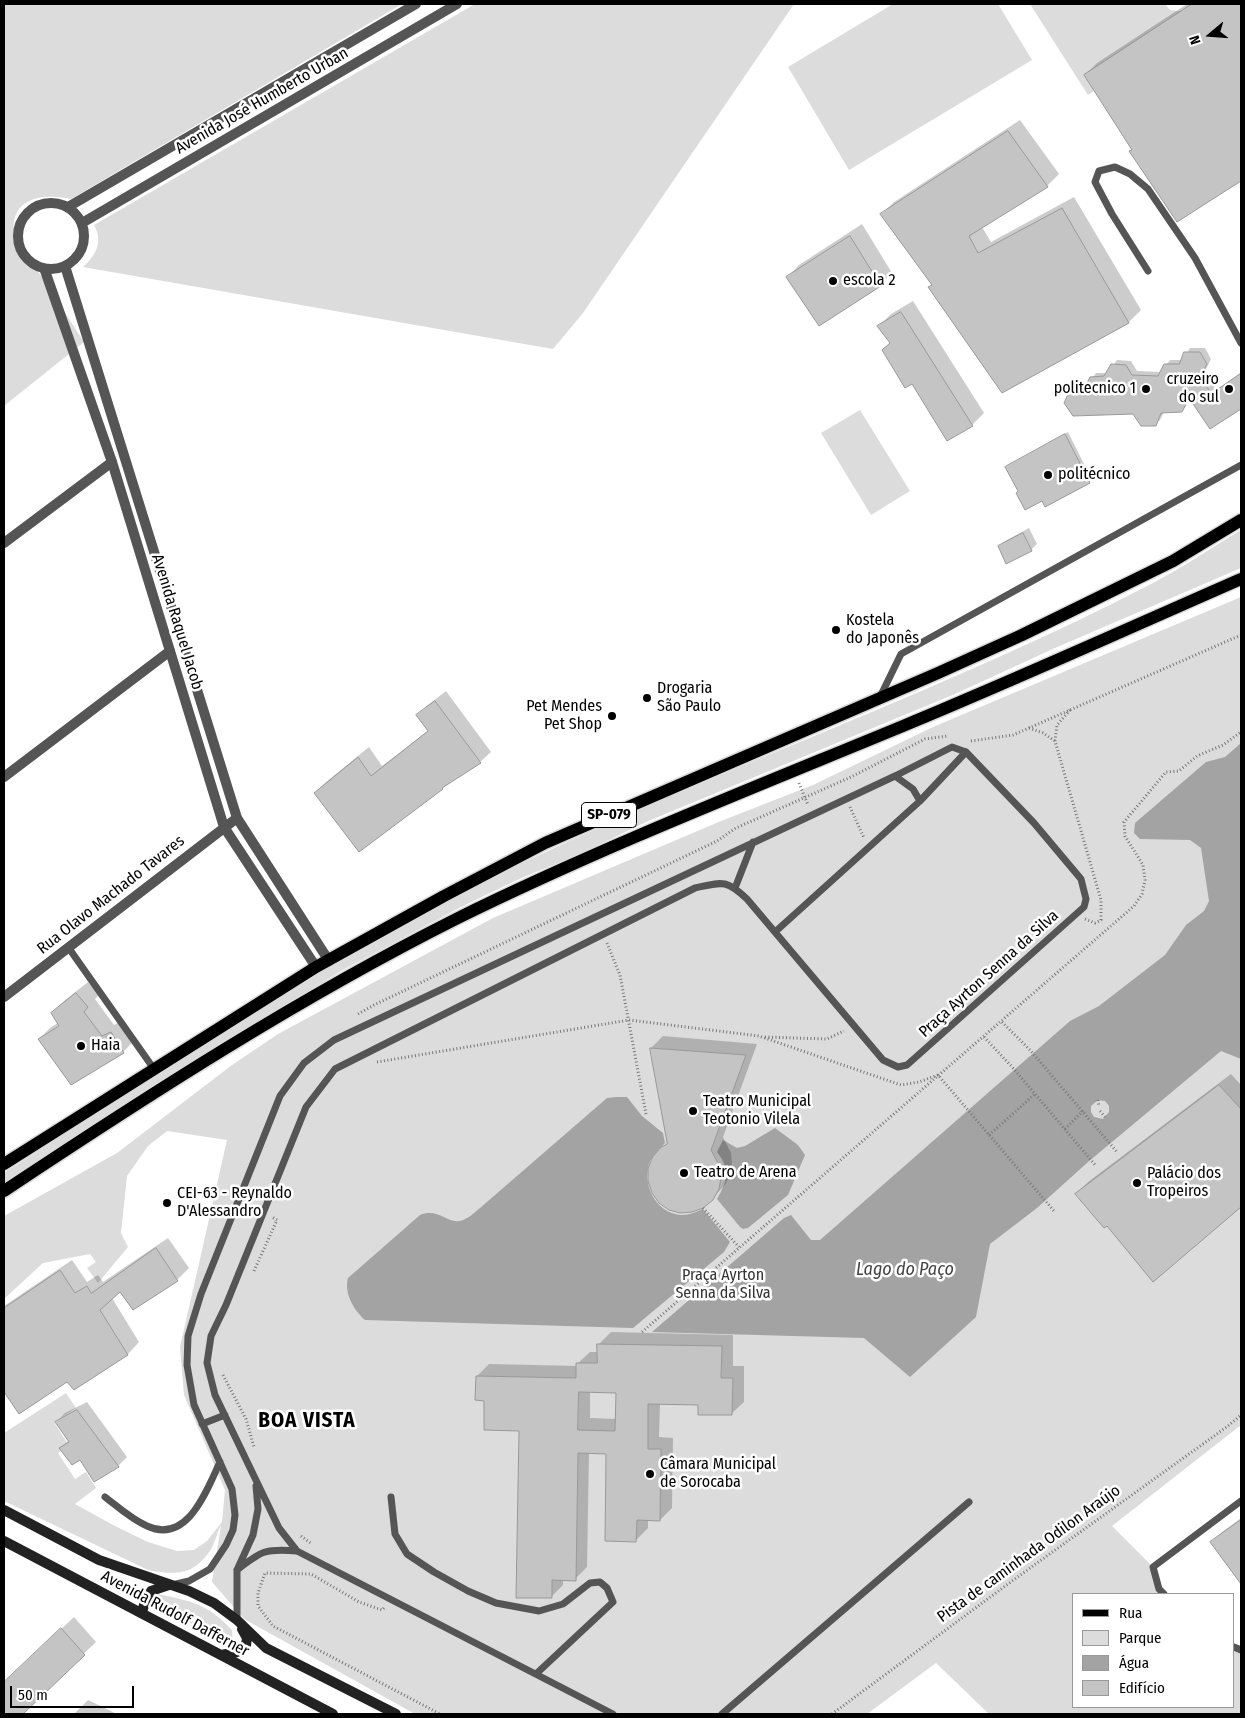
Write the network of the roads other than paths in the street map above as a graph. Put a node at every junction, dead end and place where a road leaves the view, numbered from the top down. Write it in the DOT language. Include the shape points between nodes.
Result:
graph roads {
  1 [pos="416,4"];
  2 [pos="457,4"];
  3 [pos="68,207"];
  4 [pos="82,223"];
  5 [pos="65,266"];
  6 [pos="44,268"];
  7 [pos="1148,271"];
  8 [pos="1241,343"];
  9 [pos="112,462"];
  10 [pos="1241,465"];
  11 [pos="1241,520"];
  12 [pos="4,543"];
  13 [pos="1241,580"];
  14 [pos="170,651"];
  15 [pos="880,698"];
  16 [pos="966,752"];
  17 [pos="895,776"];
  18 [pos="4,778"];
  19 [pos="920,801"];
  20 [pos="237,818"];
  21 [pos="224,827"];
  22 [pos="753,842"];
  23 [pos="735,888"];
  24 [pos="775,932"];
  25 [pos="68,947"];
  26 [pos="328,960"];
  27 [pos="316,967"];
  28 [pos="4,997"];
  29 [pos="154,1069"];
  30 [pos="4,1164"];
  31 [pos="4,1191"];
  32 [pos="224,1415"];
  33 [pos="202,1424"];
  34 [pos="220,1462"];
  35 [pos="256,1480"];
  36 [pos="391,1497"];
  37 [pos="105,1498"];
  38 [pos="1241,1501"];
  39 [pos="969,1502"];
  40 [pos="4,1510"];
  41 [pos="4,1540"];
  42 [pos="297,1551"];
  43 [pos="237,1570"];
  44 [pos="169,1585"];
  45 [pos="1163,1593"];
  46 [pos="142,1614"];
  47 [pos="237,1620"];
  48 [pos="221,1655"];
  49 [pos="536,1674"];
  50 [pos="333,1714"];
  51 [pos="396,1714"];
  52 [pos="613,1714"];
  53 [pos="722,1714"];
  1 -- 3 [label="street, Avenida José Humberto Urban"];
  2 -- 4 [label="street, Avenida José Humberto Urban"];
  3 -- 4 [label="street"];
  3 -- 6 [label="street" via="55,202 42,203 22,218 18,242 32,263"];
  4 -- 5 [label="street" via="82,248"];
  5 -- 6 [label="street"];
  5 -- 20 [label="street, Avenida Raquel Jacob"];
  6 -- 9 [label="street, Avenida Raquel Jacob"];
  7 -- 8 [label="lane" via="1095,182 1099,171 1115,166 1148,189 1195,258"];
  9 -- 12 [label="street"];
  9 -- 14 [label="street, Avenida Raquel Jacob"];
  10 -- 15 [label="lane" via="901,654"];
  11 -- 15 [label="main road, SP-079" via="1173,561 1101,597"];
  13 -- 31 [label="main road, SP-079" via="946,708 565,867 410,943 242,1038"];
  14 -- 18 [label="street"];
  14 -- 21 [label="street, Avenida Raquel Jacob"];
  15 -- 26 [label="main road, SP-079" via="545,843"];
  16 -- 17 [label="lane" via="952,747"];
  16 -- 19 [label="lane"];
  16 -- 24 [label="lane, Praça Ayrton Senna da Silva" via="1034,823 1081,879 1086,899 1084,907 907,1065 898,1067 883,1060"];
  17 -- 19 [label="lane" via="913,789"];
  17 -- 22 [label="lane"];
  19 -- 24 [label="lane"];
  20 -- 21 [label="street, Rua Olavo Machado Tavares"];
  20 -- 26 [label="street, Avenida Raquel Jacob"];
  21 -- 25 [label="street, Rua Olavo Machado Tavares"];
  21 -- 27 [label="street, Avenida Raquel Jacob"];
  22 -- 23 [label="lane"];
  22 -- 33 [label="lane" via="334,1040 304,1063 280,1096 201,1294 188,1336 187,1366 194,1405"];
  23 -- 24 [label="lane, Praça Ayrton Senna da Silva"];
  23 -- 32 [label="lane, Praça Ayrton Senna da Silva" via="722,882 695,888 335,1069 306,1106 211,1336 207,1363"];
  25 -- 28 [label="street, Rua Olavo Machado Tavares"];
  25 -- 29 [label="lane"];
  26 -- 27 [label="main road, SP-079"];
  27 -- 29 [label="main road, SP-079"];
  29 -- 30 [label="main road, SP-079"];
  32 -- 33 [label="lane"];
  32 -- 35 [label="lane"];
  33 -- 34 [label="lane"];
  34 -- 37 [label="lane" via="192,1516 182,1524 166,1529 149,1527"];
  34 -- 44 [label="lane" via="232,1489 233,1530 210,1569 189,1581"];
  35 -- 42 [label="lane" via="280,1528"];
  35 -- 43 [label="lane" via="258,1509 253,1535"];
  36 -- 49 [label="lane" via="395,1534 407,1554 434,1572 496,1603 539,1611 564,1604 590,1583 600,1582 607,1588 612,1602"];
  38 -- 45 [label="lane" via="1152,1568 1158,1589"];
  39 -- 53 [label="lane"];
  40 -- 44 [label="main road, Avenida Rudolf Dafferner" via="99,1560"];
  41 -- 46 [label="main road, Avenida Rudolf Dafferner"];
  42 -- 43 [label="lane" via="275,1549 257,1554"];
  42 -- 49 [label="lane"];
  43 -- 47 [label="lane"];
  44 -- 46 [label="main road" via="151,1591"];
  44 -- 47 [label="main road, Avenida Rudolf Dafferner" via="214,1603"];
  46 -- 48 [label="main road, Avenida Rudolf Dafferner"];
  47 -- 48 [label="main road" via="247,1638 246,1645 237,1652"];
  47 -- 51 [label="main road, Avenida Rudolf Dafferner" via="266,1648"];
  48 -- 50 [label="main road, Avenida Rudolf Dafferner"];
  49 -- 52 [label="lane"];
}
